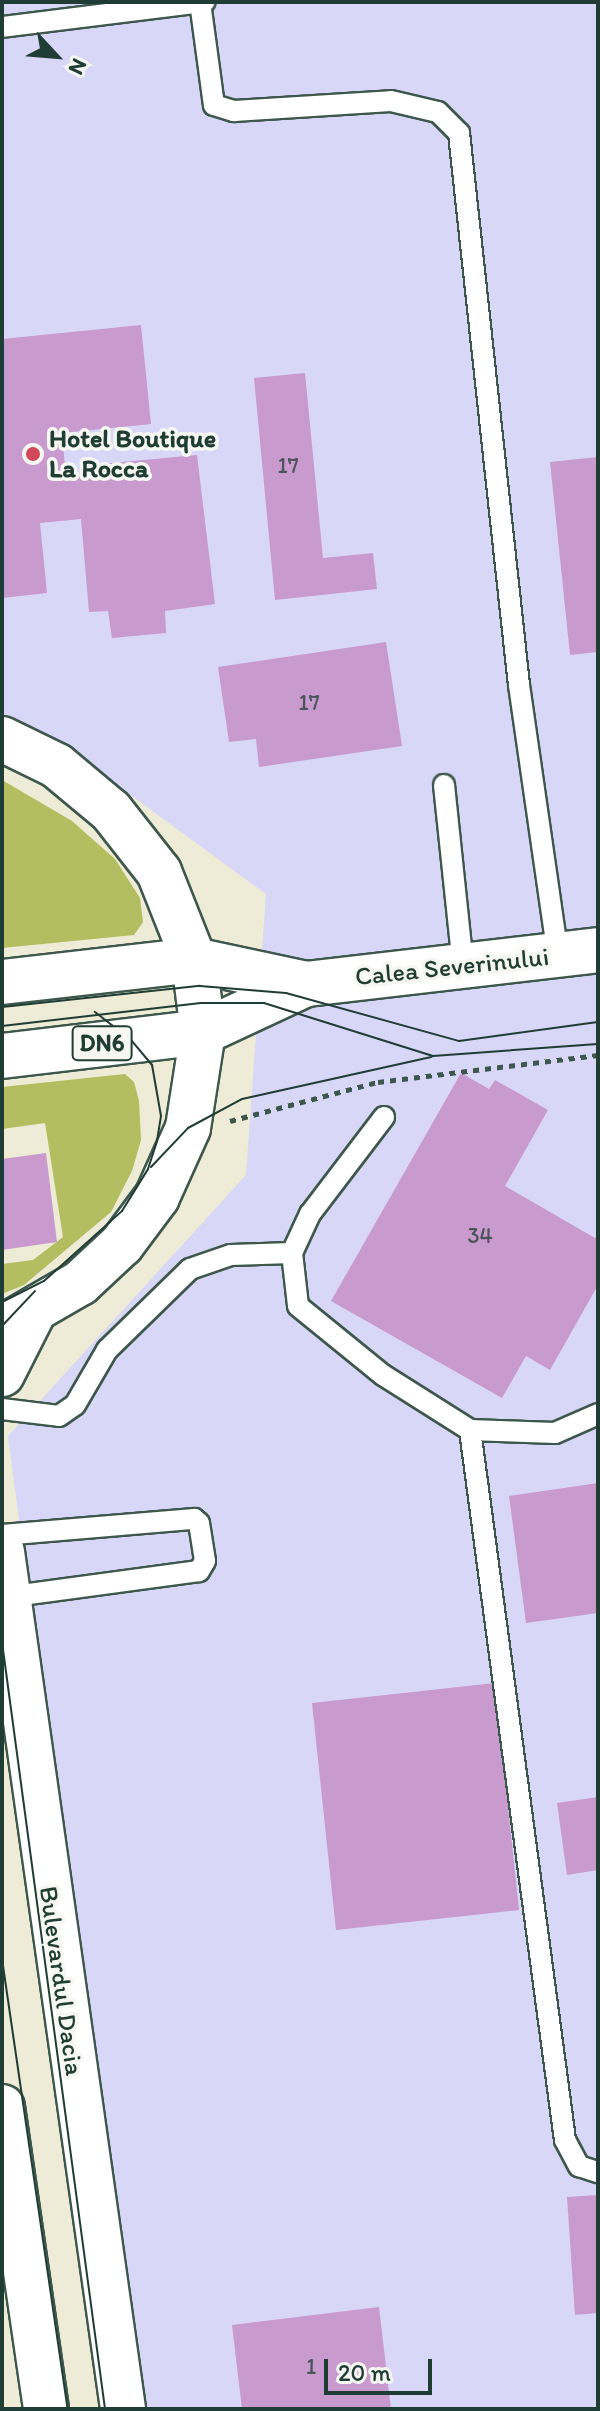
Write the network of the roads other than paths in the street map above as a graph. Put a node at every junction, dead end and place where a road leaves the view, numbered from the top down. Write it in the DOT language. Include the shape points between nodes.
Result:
graph roads {
  1 [pos="202,2"];
  2 [pos="2,27"];
  3 [pos="2,739"];
  4 [pos="444,785"];
  5 [pos="578,952"];
  6 [pos="194,960"];
  7 [pos="463,966"];
  8 [pos="2,982"];
  9 [pos="306,984"];
  10 [pos="203,1032"];
  11 [pos="2,1056"];
  12 [pos="384,1117"];
  13 [pos="292,1253"];
  14 [pos="17,1320"];
  15 [pos="2,1374"];
  16 [pos="2,1409"];
  17 [pos="598,1414"];
  18 [pos="470,1430"];
  19 [pos="2,1535"];
  20 [pos="2,1552"];
  21 [pos="7,1597"];
  22 [pos="2,2107"];
  23 [pos="598,2172"];
  24 [pos="46,2409"];
  25 [pos="123,2409"];
  1 -- 2 [label="lane"];
  1 -- 5 [label="lane" via="214,105 234,111 391,101 438,112 459,133 519,685"];
  3 -- 6 [label="main road" via="57,766 111,811 159,872"];
  4 -- 7 [label="lane"];
  5 -- 7 [label="main road, Calea Severinului / DN6"];
  6 -- 8 [label="main road, Calea Severinului / DN6"];
  6 -- 9 [label="main road, Calea Severinului / DN6"];
  6 -- 10 [label="main road"];
  7 -- 9 [label="main road, Calea Severinului / DN6"];
  9 -- 10 [label="main road, Calea Severinului / DN6"];
  10 -- 11 [label="main road, Calea Severinului / DN6"];
  10 -- 14 [label="main road" via="199,1074 178,1154 157,1197 122,1244 80,1283"];
  12 -- 13 [label="lane" via="310,1214"];
  13 -- 16 [label="lane" via="231,1255 190,1269 107,1350 75,1405 59,1416"];
  13 -- 18 [label="lane" via="298,1306 383,1375"];
  14 -- 15 [label="main road"];
  17 -- 18 [label="lane" via="555,1433"];
  18 -- 23 [label="lane" via="565,2140 579,2166"];
  19 -- 21 [label="lane" via="194,1519 205,1561 199,1571"];
  20 -- 21 [label="main road, Bulevardul Dacia"];
  21 -- 25 [label="main road, Bulevardul Dacia"];
  22 -- 24 [label="main road"];
}
